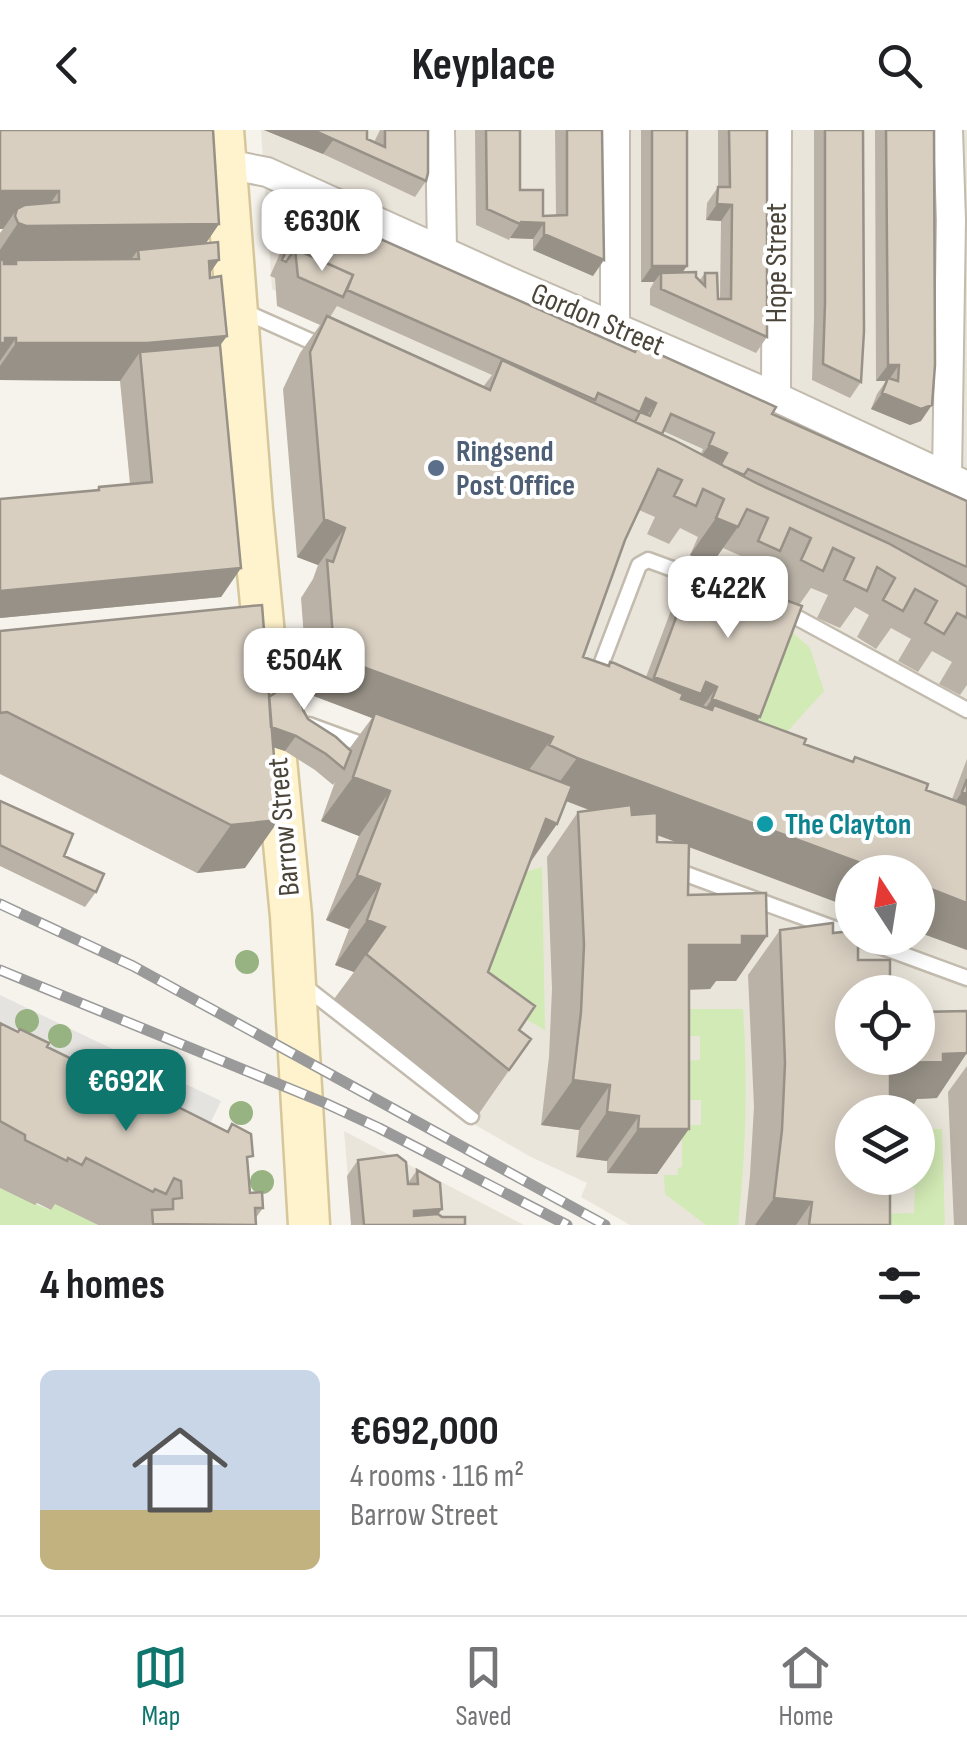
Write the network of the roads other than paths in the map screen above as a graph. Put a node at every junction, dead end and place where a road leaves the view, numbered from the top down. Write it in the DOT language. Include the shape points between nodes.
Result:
graph roads {
  1 [pos="440,130"];
  2 [pos="614,130"];
  3 [pos="776,130"];
  4 [pos="948,130"];
  5 [pos="967,131"];
  6 [pos="224,147"];
  7 [pos="442,250"];
  8 [pos="959,306"];
  9 [pos="236,308"];
  10 [pos="614,325"];
  11 [pos="335,352"];
  12 [pos="776,397"];
  13 [pos="957,481"];
  14 [pos="596,697"];
  15 [pos="967,710"];
  16 [pos="286,716"];
  17 [pos="380,752"];
  18 [pos="656,862"];
  19 [pos="835,929"];
  20 [pos="906,955"];
  21 [pos="967,978"];
  22 [pos="296,980"];
  23 [pos="471,1116"];
  24 [pos="309,1225"];
  1 -- 7 [label="street"];
  2 -- 10 [label="street"];
  3 -- 12 [label="street, Hope Street"];
  4 -- 5 [label="street"];
  4 -- 8 [label="street"];
  6 -- 7 [label="street, Gordon Street"];
  6 -- 9 [label="street, Barrow Street"];
  7 -- 10 [label="street, Gordon Street"];
  8 -- 13 [label="street"];
  9 -- 11 [label="lane"];
  9 -- 16 [label="street, Barrow Street" via="254,618"];
  10 -- 12 [label="street, Gordon Street"];
  12 -- 13 [label="street, Gordon Street"];
  14 -- 15 [label="lane" via="593,687 639,564 648,560 786,611"];
  16 -- 17 [label="lane"];
  16 -- 22 [label="street, Barrow Street" via="276,842"];
  18 -- 19 [label="lane"];
  20 -- 21 [label="lane"];
  22 -- 23 [label="lane"];
  22 -- 24 [label="street, Barrow Street"];
}
